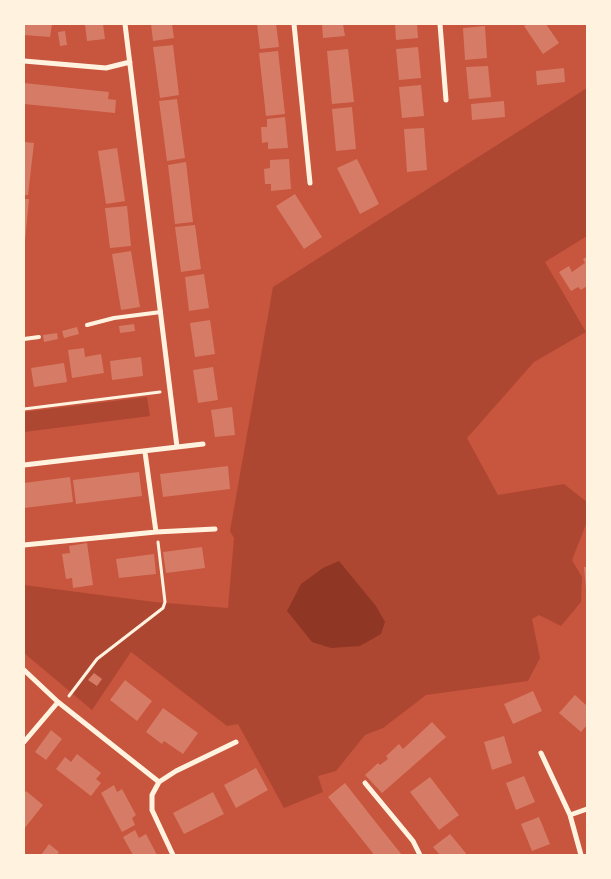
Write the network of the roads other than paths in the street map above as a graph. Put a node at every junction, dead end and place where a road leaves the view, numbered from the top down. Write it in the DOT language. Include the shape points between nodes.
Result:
graph roads {
  1 [pos="125,24"];
  2 [pos="294,24"];
  3 [pos="440,24"];
  4 [pos="24,62"];
  5 [pos="130,62"];
  6 [pos="446,100"];
  7 [pos="310,183"];
  8 [pos="161,312"];
  9 [pos="87,325"];
  10 [pos="39,337"];
  11 [pos="24,339"];
  12 [pos="203,444"];
  13 [pos="177,447"];
  14 [pos="145,452"];
  15 [pos="24,465"];
  16 [pos="215,529"];
  17 [pos="156,532"];
  18 [pos="24,545"];
  19 [pos="24,670"];
  20 [pos="60,703"];
  21 [pos="24,742"];
  22 [pos="236,742"];
  23 [pos="541,753"];
  24 [pos="159,782"];
  25 [pos="365,783"];
  26 [pos="587,809"];
  27 [pos="570,815"];
  28 [pos="173,855"];
  29 [pos="420,855"];
  30 [pos="581,855"];
  1 -- 5 [label="street"];
  2 -- 7 [label="street"];
  3 -- 6 [label="street"];
  4 -- 5 [label="street" via="106,68"];
  5 -- 8 [label="street"];
  8 -- 9 [label="lane"];
  8 -- 13 [label="street"];
  10 -- 11 [label="lane"];
  12 -- 13 [label="street"];
  13 -- 14 [label="street"];
  14 -- 15 [label="street"];
  14 -- 17 [label="street"];
  16 -- 17 [label="street"];
  17 -- 18 [label="street"];
  19 -- 20 [label="street"];
  20 -- 21 [label="street"];
  20 -- 24 [label="street"];
  22 -- 24 [label="street"];
  23 -- 27 [label="street"];
  24 -- 28 [label="street" via="152,795 152,810"];
  25 -- 29 [label="street" via="413,841"];
  26 -- 27 [label="street"];
  27 -- 30 [label="street"];
}
